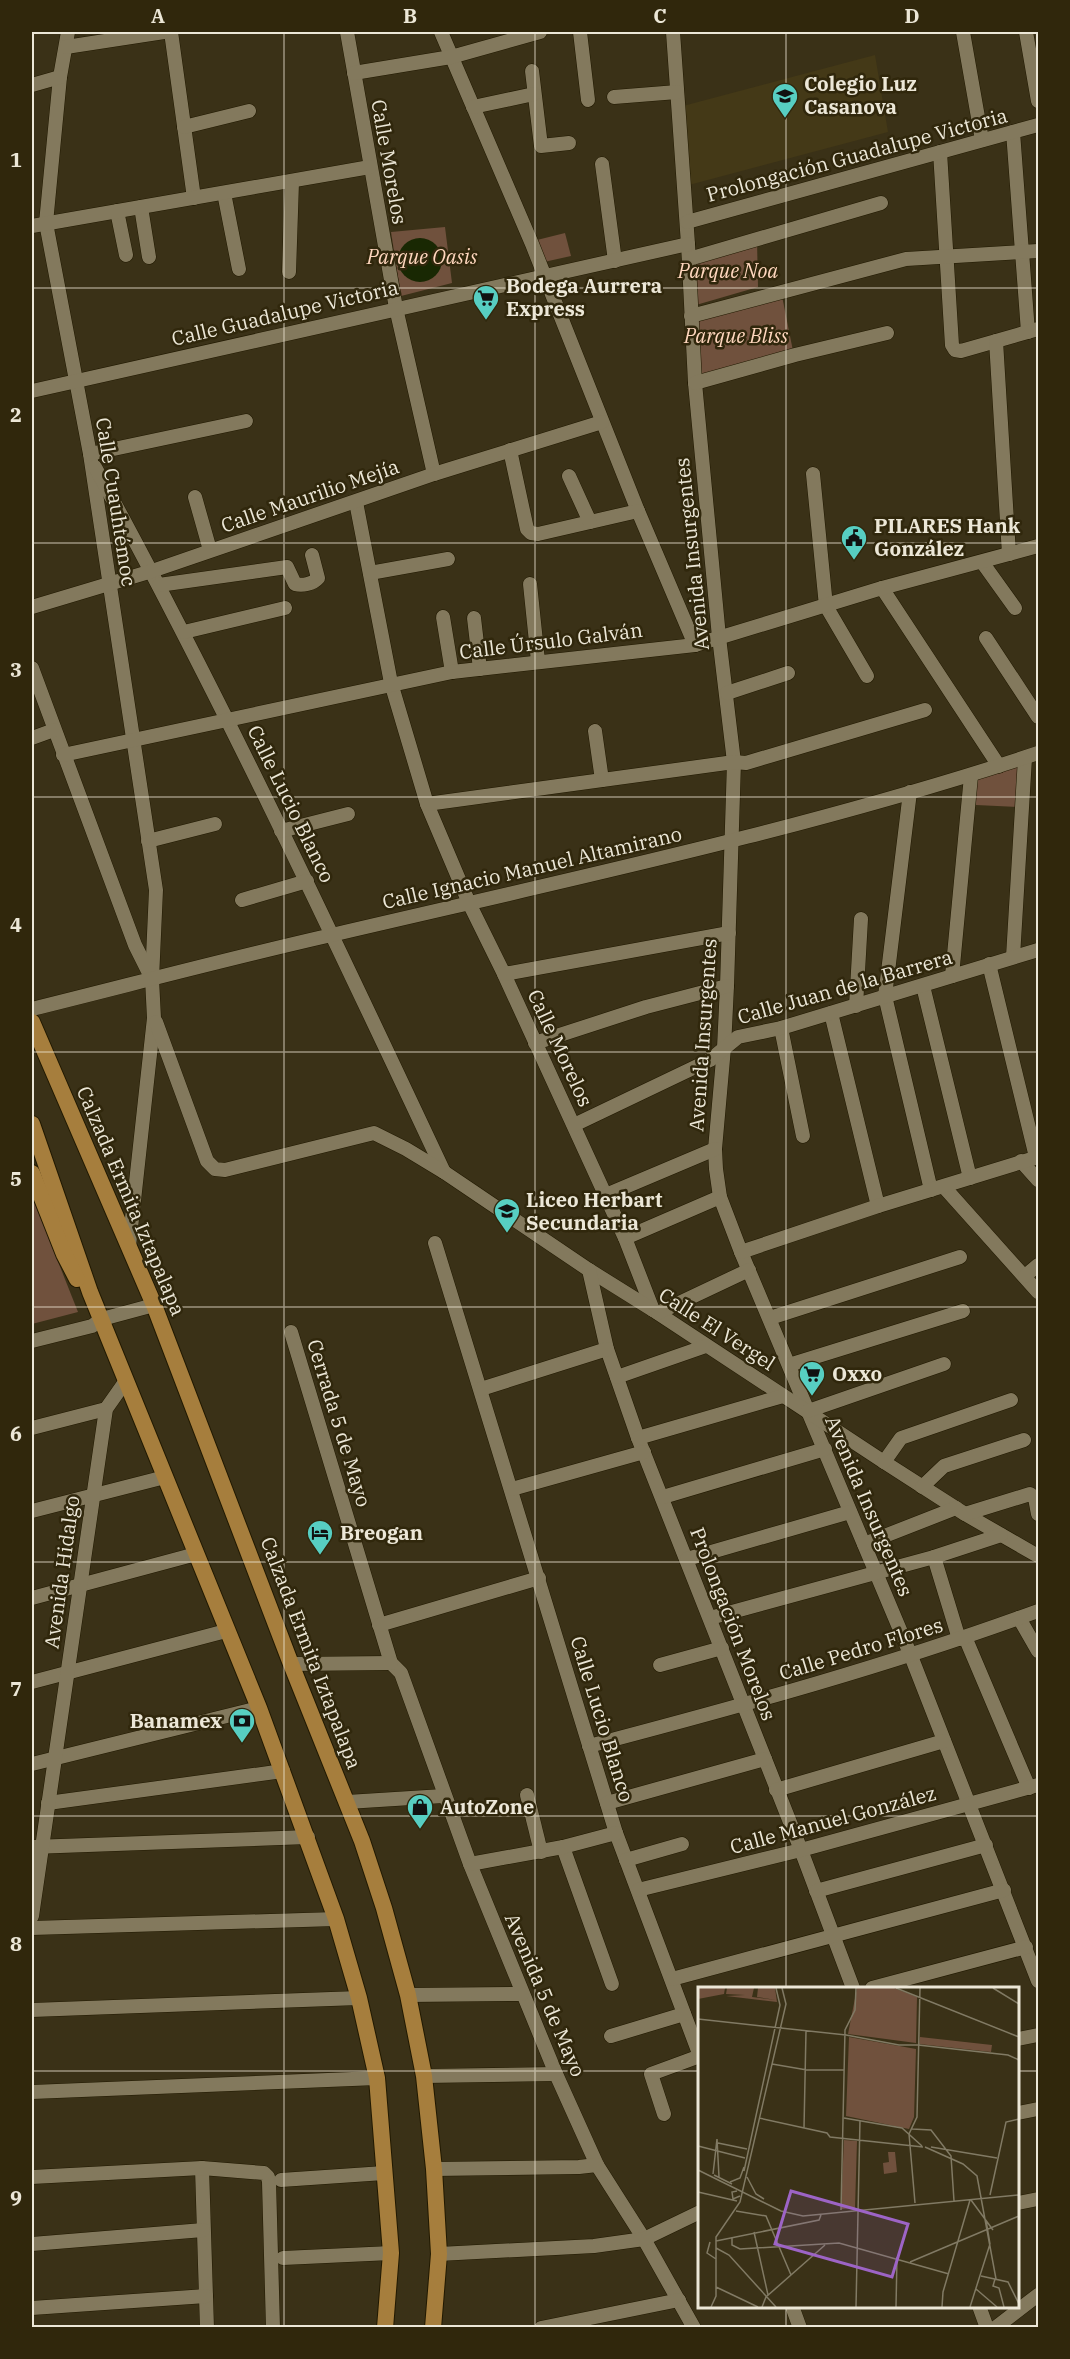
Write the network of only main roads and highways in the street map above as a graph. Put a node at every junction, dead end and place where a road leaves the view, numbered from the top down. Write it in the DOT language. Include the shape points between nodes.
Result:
graph roads {
  1 [pos="32,1022"];
  2 [pos="32,1124"];
  3 [pos="32,1173"];
  4 [pos="102,1319"];
  5 [pos="385,2328"];
  6 [pos="433,2328"];
  1 -- 6 [label="main road, Calzada Ermita Iztapalapa" via="154,1305 347,1802 384,1908 408,1995 424,2076 439,2254"];
  2 -- 4 [label="main road"];
  3 -- 4 [label="main road" via="64,1254"];
  4 -- 5 [label="main road" via="308,1837 359,1998 377,2078 391,2253"];
}
